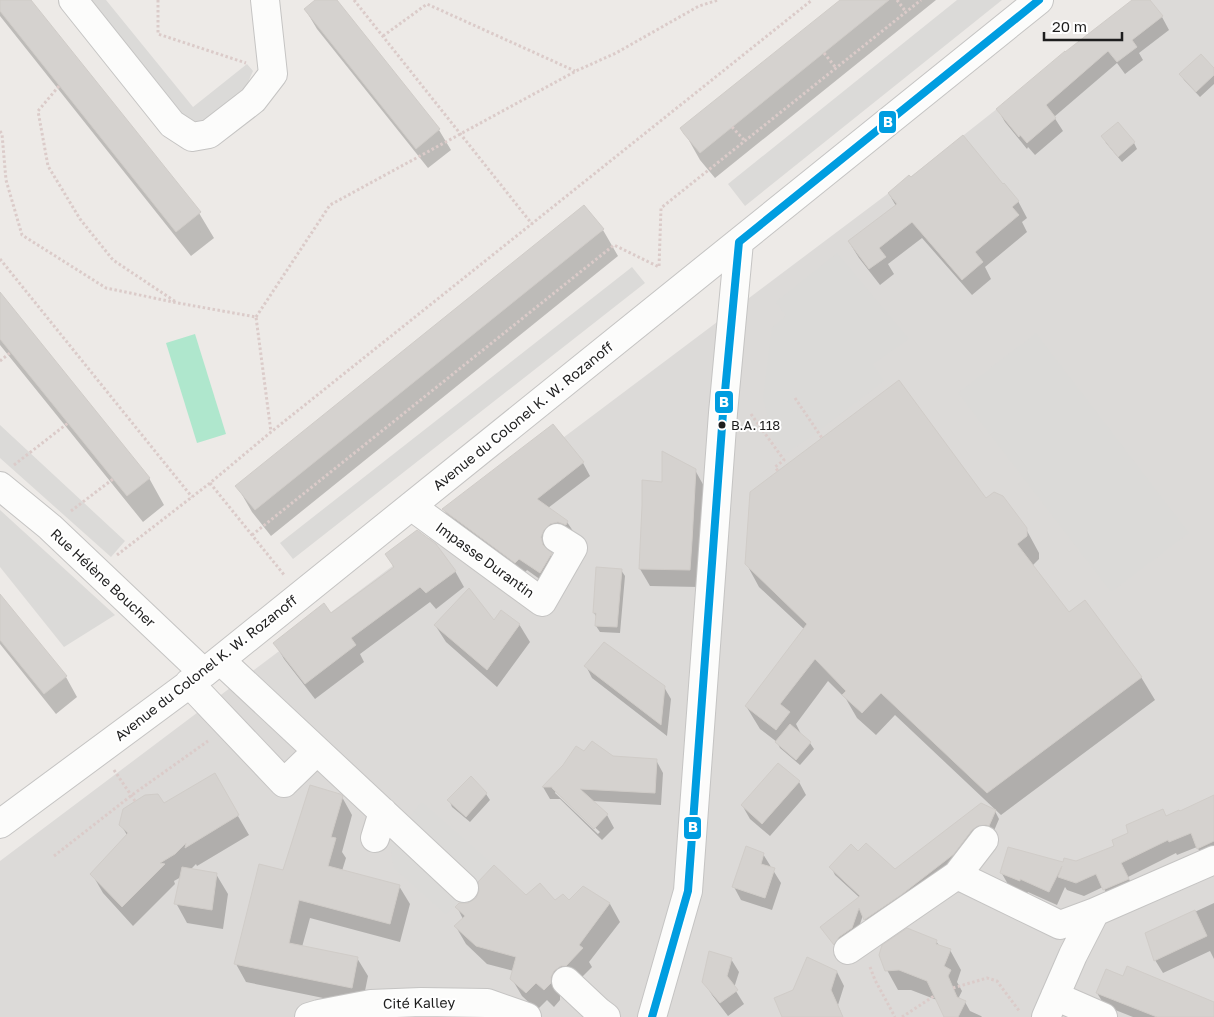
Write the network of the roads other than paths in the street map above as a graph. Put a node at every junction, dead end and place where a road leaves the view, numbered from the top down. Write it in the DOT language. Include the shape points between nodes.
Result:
graph roads {
  1 [pos="72,0"];
  2 [pos="265,0"];
  3 [pos="1039,0"];
  4 [pos="739,242"];
  5 [pos="4,478"];
  6 [pos="411,506"];
  7 [pos="557,538"];
  8 [pos="204,672"];
  9 [pos="317,751"];
  10 [pos="383,812"];
  11 [pos="0,824"];
  12 [pos="375,838"];
  13 [pos="984,840"];
  14 [pos="1214,860"];
  15 [pos="957,875"];
  16 [pos="464,888"];
  17 [pos="1095,912"];
  18 [pos="854,945"];
  19 [pos="566,981"];
  20 [pos="1050,1006"];
  21 [pos="309,1017"];
  22 [pos="528,1017"];
  23 [pos="606,1017"];
  24 [pos="652,1017"];
  25 [pos="1103,1017"];
  1 -- 2 [label="street" via="172,124 192,137 209,134 253,100 273,74"];
  3 -- 4 [label="street, Avenue du Colonel K. W. Rozanoff"];
  4 -- 6 [label="street, Avenue du Colonel K. W. Rozanoff"];
  4 -- 24 [label="street" via="688,891"];
  5 -- 8 [label="street, Rue Hélène Boucher" via="50,527"];
  6 -- 7 [label="street, Impasse Durantin" via="542,602 573,548"];
  6 -- 8 [label="street, Avenue du Colonel K. W. Rozanoff"];
  8 -- 9 [label="street"];
  8 -- 9 [label="street" via="230,726 284,783"];
  8 -- 11 [label="street, Avenue du Colonel K. W. Rozanoff"];
  9 -- 10 [label="street"];
  10 -- 12 [label="street"];
  10 -- 16 [label="street"];
  13 -- 15 [label="street"];
  14 -- 17 [label="street"];
  15 -- 17 [label="street" via="1060,926"];
  15 -- 18 [label="street"];
  17 -- 20 [label="street"];
  19 -- 23 [label="street"];
  20 -- 25 [label="street"];
  21 -- 22 [label="street, Cité Kalley" via="371,1004 421,1002 487,1003"];
}
